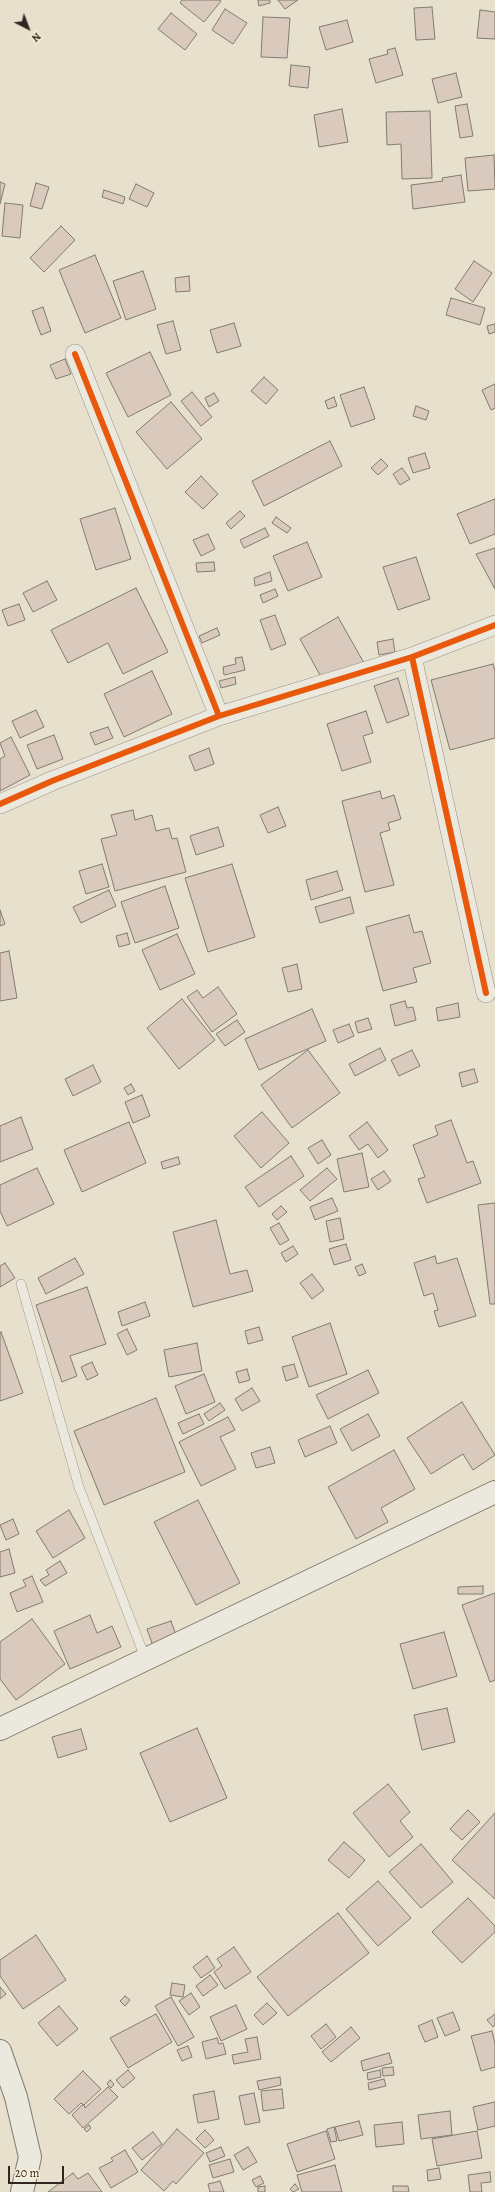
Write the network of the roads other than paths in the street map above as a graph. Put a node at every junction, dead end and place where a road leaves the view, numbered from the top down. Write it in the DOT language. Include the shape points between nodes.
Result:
graph roads {
  1 [pos="75,354"];
  2 [pos="495,625"];
  3 [pos="412,657"];
  4 [pos="219,716"];
  5 [pos="0,804"];
  6 [pos="486,994"];
  7 [pos="21,1284"];
  8 [pos="495,1492"];
  9 [pos="146,1660"];
  10 [pos="0,1729"];
  11 [pos="0,2051"];
  12 [pos="22,2192"];
  1 -- 4 [label="street"];
  2 -- 3 [label="street"];
  3 -- 4 [label="street"];
  3 -- 6 [label="street"];
  4 -- 5 [label="street"];
  7 -- 9 [label="lane" via="80,1487"];
  8 -- 9 [label="main road"];
  9 -- 10 [label="main road"];
  11 -- 12 [label="main road" via="16,2097 30,2157"];
}
